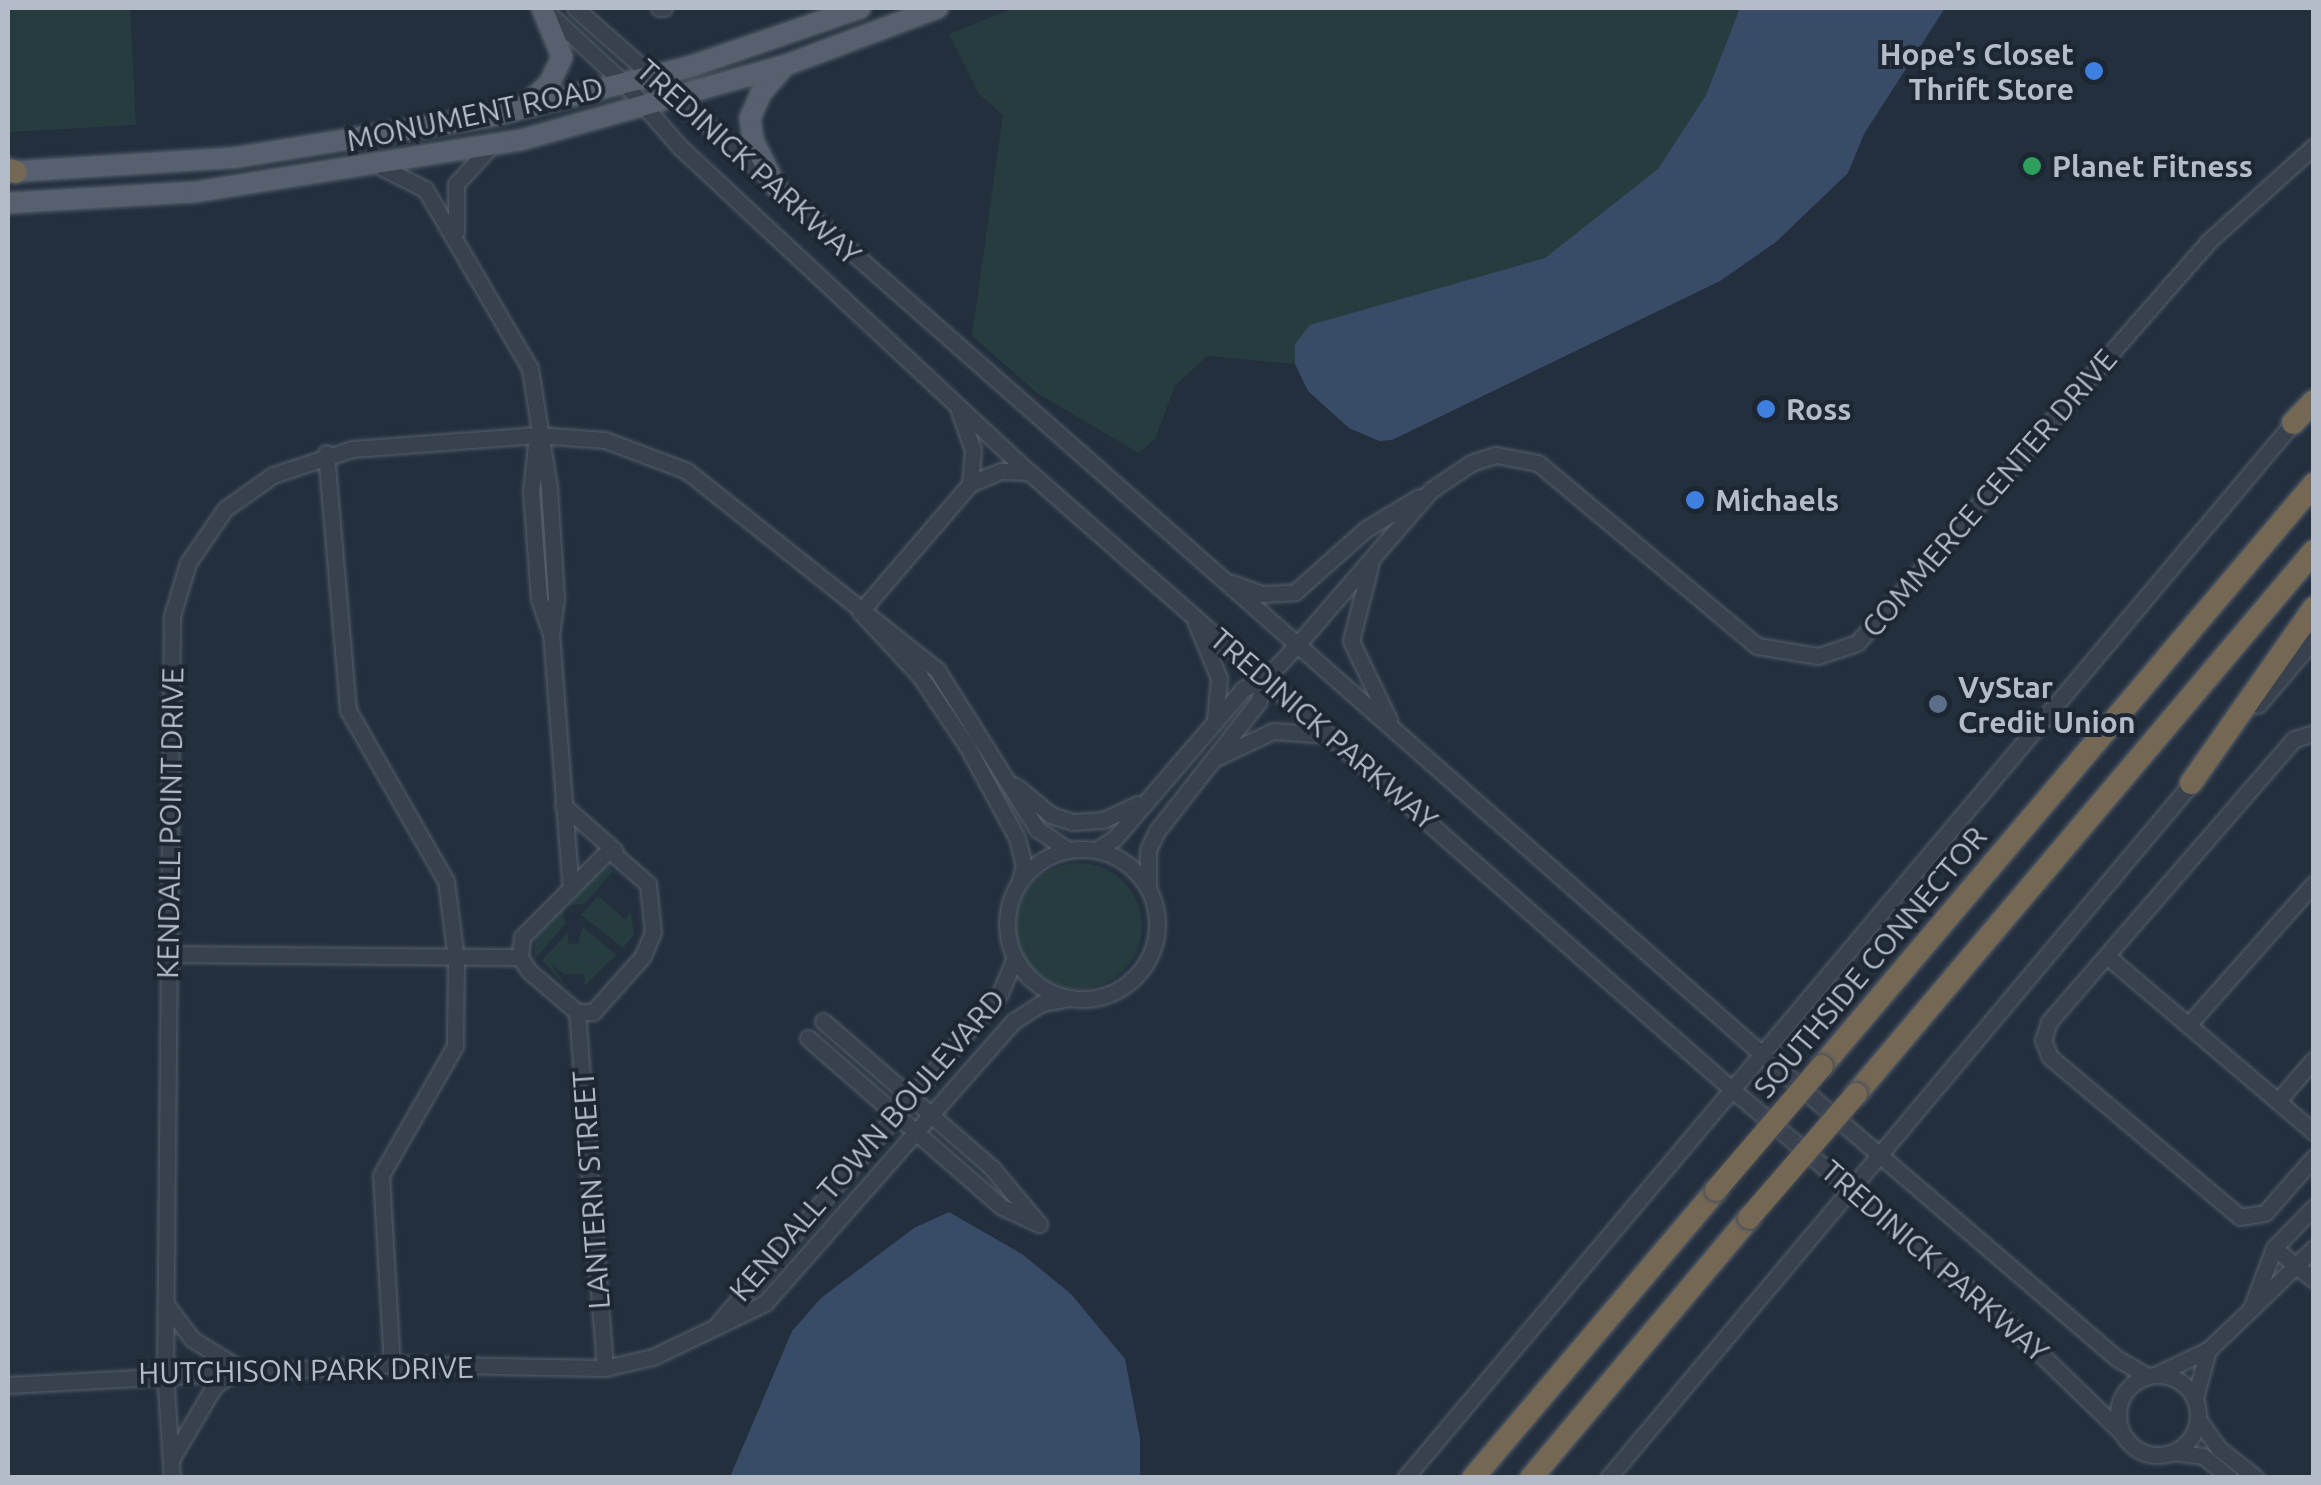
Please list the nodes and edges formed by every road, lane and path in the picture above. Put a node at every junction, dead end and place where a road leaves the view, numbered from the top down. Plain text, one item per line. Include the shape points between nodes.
1 (542, 8) edge
2 (575, 8) edge
3 (860, 8) edge
4 (938, 8) edge
5 (786, 65) junction
6 (654, 77) junction
7 (625, 84) junction
8 (676, 99) junction
9 (646, 108) junction
10 (521, 109) junction
11 (491, 146) junction
12 (2314, 146) edge
13 (380, 167) junction
14 (10, 172) edge
15 (776, 188) junction
16 (8, 203) edge
17 (459, 246) junction
18 (2314, 394) edge
19 (2314, 402) edge
20 (957, 405) junction
21 (2293, 423) junction
22 (536, 435) junction
23 (326, 453) junction
24 (1029, 472) junction
25 (970, 484) junction
26 (2314, 484) edge
27 (1431, 490) junction
28 (2314, 551) edge
29 (1373, 557) junction
30 (1223, 580) junction
31 (2314, 608) edge
32 (860, 612) junction
33 (1192, 614) junction
34 (2314, 639) edge
35 (1297, 645) junction
36 (1266, 678) junction
37 (1216, 719) junction
38 (1394, 730) junction
39 (2314, 733) edge
40 (1332, 736) junction
41 (1210, 762) junction
42 (1007, 778) junction
43 (2191, 784) junction
44 (1148, 796) junction
45 (564, 805) junction
46 (1068, 850) junction
47 (1096, 850) junction
48 (615, 851) junction
49 (1020, 881) junction
50 (570, 882) junction
51 (2314, 883) edge
52 (1149, 890) junction
53 (169, 954) junction
54 (2107, 956) junction
55 (520, 957) junction
56 (1015, 958) junction
57 (456, 960) junction
58 (1071, 998) junction
59 (577, 1012) junction
60 (823, 1021) dead end
61 (2188, 1026) junction
62 (808, 1038) dead end
63 (1764, 1056) junction
64 (2314, 1060) edge
65 (1734, 1092) junction
66 (909, 1096) junction
67 (2278, 1101) junction
68 (929, 1112) junction
69 (895, 1113) junction
70 (914, 1130) junction
71 (2314, 1132) edge
72 (1879, 1154) junction
73 (2314, 1156) edge
74 (1851, 1187) junction
75 (2313, 1208) edge
76 (2274, 1248) junction
77 (2314, 1248) edge
78 (2307, 1273) edge
79 (166, 1304) junction
80 (2251, 1309) junction
81 (712, 1330) junction
82 (2208, 1350) junction
83 (392, 1364) junction
84 (605, 1368) junction
85 (240, 1369) junction
86 (165, 1372) junction
87 (2150, 1376) junction
88 (8, 1385) edge
89 (2195, 1398) junction
90 (2198, 1419) junction
91 (2122, 1433) junction
92 (2174, 1452) junction
93 (171, 1470) edge
94 (1405, 1478) edge
95 (1472, 1478) edge
96 (1531, 1478) edge
97 (1608, 1478) edge
98 (2230, 1478) edge
99 (2256, 1478) edge

1 - 7 street, TREDINICK PARKWAY
1 - 10 main road via 562,56 549,84
2 - 6 street, TREDINICK PARKWAY
3 - 6 main road, MONUMENT ROAD
4 - 5 main road, MONUMENT ROAD
5 - 8 main road, MONUMENT ROAD
5 - 15 main road via 760,92 750,118
6 - 7 main road, MONUMENT ROAD
6 - 8 street, TREDINICK PARKWAY
7 - 9 street, TREDINICK PARKWAY
7 - 10 main road, MONUMENT ROAD
8 - 9 main road, MONUMENT ROAD
8 - 15 street, TREDINICK PARKWAY
9 - 11 main road, MONUMENT ROAD
9 - 20 street, TREDINICK PARKWAY
10 - 14 main road, MONUMENT ROAD via 233,158
11 - 13 main road, MONUMENT ROAD
11 - 17 street via 456,184
12 - 27 street, COMMERCE CENTER DRIVE via 2209,241 1871,631 1839,650 1801,656 1757,646 1522,457 1471,463
13 - 16 main road, MONUMENT ROAD via 196,192
13 - 17 street via 407,174 424,189
15 - 30 street, TREDINICK PARKWAY
17 - 22 street via 530,369
18 - 21 street
19 - 21 highway
20 - 24 street, TREDINICK PARKWAY
20 - 25 street via 973,450
21 - 63 street
22 - 23 street, KENDALL POINT DRIVE
22 - 32 street via 605,440 688,471
22 - 45 street via 532,509 539,599 551,633
23 - 53 street, KENDALL POINT DRIVE via 272,475 224,509 188,563 172,616
23 - 57 street via 348,710 446,881
24 - 25 street via 1001,471
24 - 33 street, TREDINICK PARKWAY
25 - 32 street
26 - 95 highway, SOUTHSIDE CONNECTOR, bridge
27 - 29 street, COMMERCE CENTER DRIVE
27 - 30 street via 1366,529 1295,592 1262,594
28 - 96 highway, bridge
29 - 35 street, COMMERCE CENTER DRIVE
29 - 38 street via 1350,642
30 - 35 street, TREDINICK PARKWAY
31 - 43 highway
32 - 42 street via 886,624 937,670
32 - 49 street via 920,676 967,746 1017,838 1024,866
33 - 36 street, TREDINICK PARKWAY
33 - 37 street via 1218,678
34 - 43 street
35 - 36 street, COMMERCE CENTER DRIVE
35 - 38 street, TREDINICK PARKWAY
36 - 37 street, COMMERCE CENTER DRIVE via 1242,689
36 - 40 street, TREDINICK PARKWAY
36 - 41 street, COMMERCE CENTER DRIVE via 1258,702
37 - 44 street, COMMERCE CENTER DRIVE
38 - 63 street, TREDINICK PARKWAY
39 - 54 street via 2294,738
40 - 41 street via 1274,731
40 - 65 street, TREDINICK PARKWAY
41 - 52 street, COMMERCE CENTER DRIVE via 1157,831 1146,867
42 - 44 street via 1050,815 1073,822 1121,814
42 - 46 street via 1037,829
43 - 72 street
44 - 47 street, COMMERCE CENTER DRIVE via 1115,838
45 - 48 street
45 - 50 street
46 - 47 street
46 - 49 street via 1033,866
47 - 52 street via 1127,864
48 - 50 street via 600,852
48 - 59 street via 648,884 653,932 643,956 593,1012
49 - 56 street via 1007,919
50 - 55 street via 522,937
51 - 61 street
52 - 58 street via 1157,930 1143,968 1112,994
53 - 57 street
53 - 79 street, KENDALL POINT DRIVE
54 - 61 street
54 - 73 street via 2050,1022 2044,1040 2050,1057 2240,1217 2265,1213
55 - 57 street
55 - 59 street
56 - 58 street via 1038,985
56 - 66 street, KENDALL TOWN BOULEVARD via 1000,993
57 - 83 street via 455,1046 382,1176
58 - 68 street, KENDALL TOWN BOULEVARD via 1027,1010
59 - 84 street, LANTERN STREET
60 - 66 street
61 - 67 street
62 - 69 street
63 - 65 street
63 - 72 street, TREDINICK PARKWAY
64 - 67 street
65 - 74 street, TREDINICK PARKWAY
65 - 94 street
66 - 68 street
66 - 69 street, KENDALL TOWN BOULEVARD
67 - 71 street
68 - 70 street, KENDALL TOWN BOULEVARD
68 - 70 street via 992,1168 1039,1224 1002,1207
69 - 70 street
69 - 81 street, KENDALL TOWN BOULEVARD
70 - 81 street, KENDALL TOWN BOULEVARD via 764,1302
72 - 74 street
72 - 87 street, TREDINICK PARKWAY via 2118,1359
74 - 91 street, TREDINICK PARKWAY via 2088,1394
74 - 97 street
75 - 76 street
76 - 78 street
76 - 80 street
77 - 78 street
78 - 80 street
79 - 85 street via 192,1338
79 - 86 street, KENDALL POINT DRIVE
80 - 82 street
81 - 84 street, KENDALL TOWN BOULEVARD via 653,1357
82 - 87 street
82 - 89 street
83 - 84 street, HUTCHISON PARK DRIVE
83 - 85 street, HUTCHISON PARK DRIVE
85 - 86 street, HUTCHISON PARK DRIVE
85 - 93 street via 215,1385 186,1424
86 - 88 street, HUTCHISON PARK DRIVE
86 - 93 street, KENDALL POINT DRIVE
87 - 89 street via 2174,1377
87 - 91 street via 2121,1399
89 - 90 street
90 - 92 street via 2190,1439
90 - 99 street via 2218,1448
91 - 92 street via 2142,1452
92 - 98 street via 2203,1456

